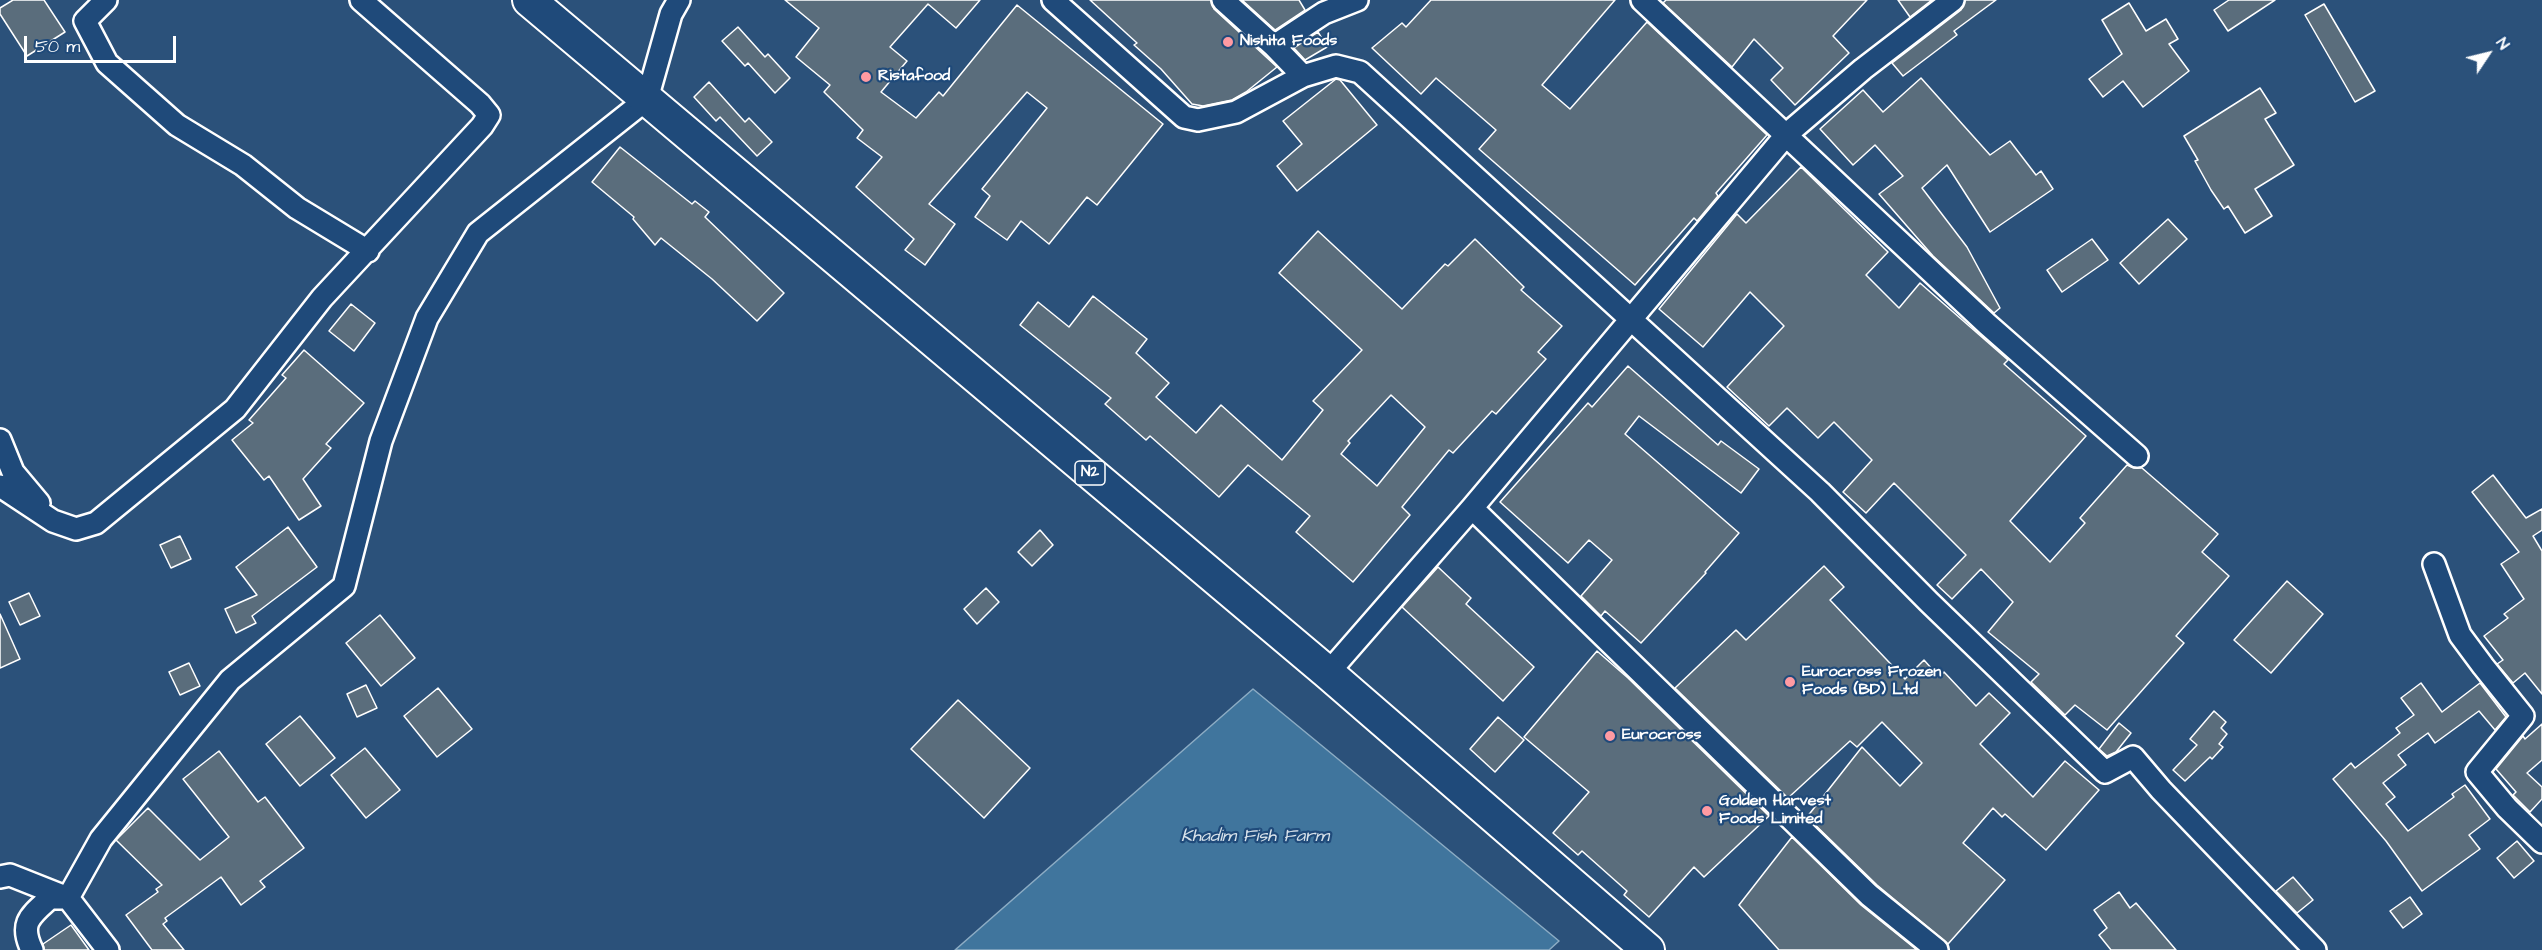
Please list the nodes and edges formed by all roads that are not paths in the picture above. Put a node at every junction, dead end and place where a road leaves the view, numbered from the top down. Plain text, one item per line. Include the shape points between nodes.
1 (106, 0) edge
2 (361, 0) edge
3 (529, 0) edge
4 (679, 0) edge
5 (1053, 0) edge
6 (1223, 0) edge
7 (1357, 0) edge
8 (1642, 0) edge
9 (1953, 0) edge
10 (1274, 46) junction
11 (1303, 76) junction
12 (646, 99) junction
13 (1787, 134) junction
14 (368, 251) junction
15 (1631, 319) junction
16 (0, 440) edge
17 (2137, 456) dead end
18 (0, 486) edge
19 (1472, 508) junction
20 (53, 521) junction
21 (2434, 564) dead end
22 (1328, 673) junction
23 (2542, 842) edge
24 (0, 877) edge
25 (68, 898) junction
26 (32, 950) edge
27 (108, 950) edge
28 (1648, 950) edge
29 (1937, 950) edge
30 (2314, 950) edge

1 - 14 street via 85,21 107,63 177,125 243,165 297,208
2 - 14 street via 489,115
3 - 12 highway, N2
4 - 12 street via 671,14
5 - 11 street via 1184,117 1198,120 1236,112
6 - 10 street
7 - 10 street via 1324,13
8 - 13 street
9 - 13 street
10 - 11 street
11 - 15 street via 1336,66 1360,72
12 - 22 highway, N2
12 - 25 street via 478,233 427,318 381,441 344,586 230,680 102,839
13 - 15 street
13 - 17 street via 1987,324
14 - 20 street via 322,298 235,409 96,523 76,529
15 - 19 street
15 - 30 street via 1820,492 2105,772 2133,757
16 - 20 street via 14,472
18 - 20 street
19 - 22 street
19 - 29 street via 1869,896
21 - 23 street via 2460,635 2523,716 2477,772
22 - 28 highway, N2
24 - 25 street via 10,875
25 - 26 street via 50,898 29,916 26,936
25 - 27 street

